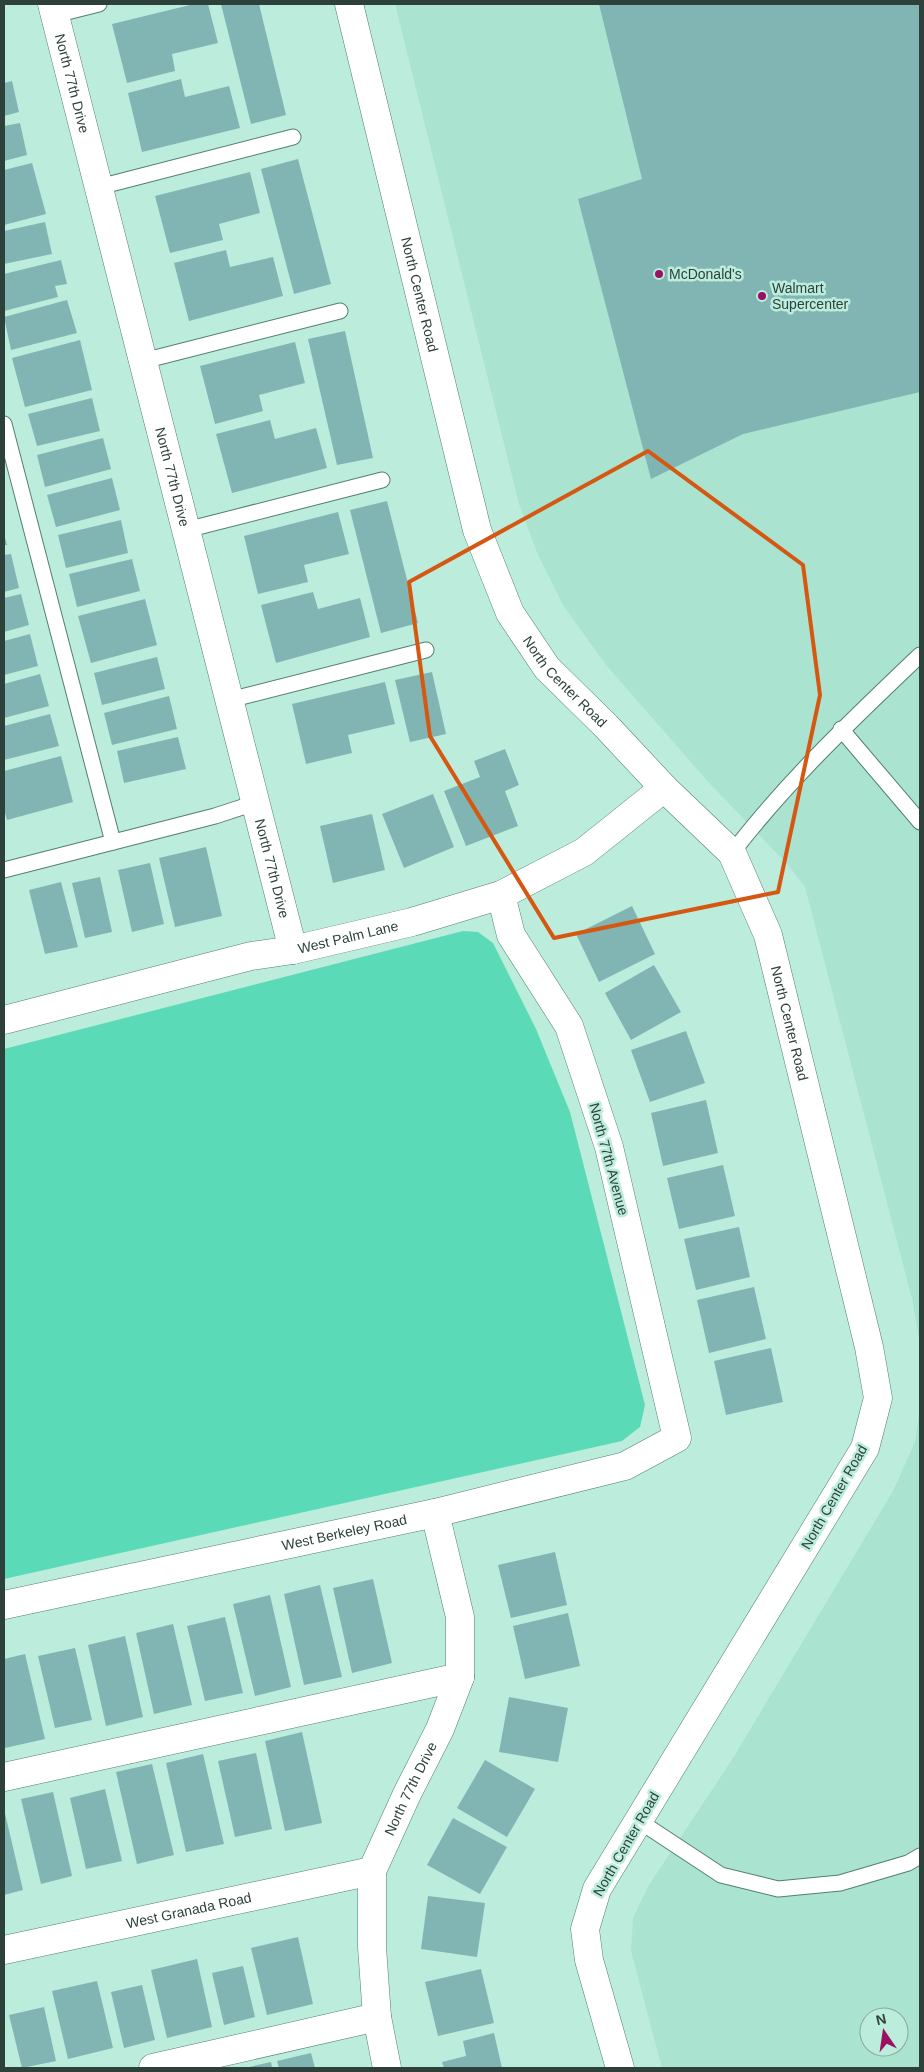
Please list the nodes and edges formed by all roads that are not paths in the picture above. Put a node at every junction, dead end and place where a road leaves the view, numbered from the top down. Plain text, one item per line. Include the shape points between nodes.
1 (99, 4) edge
2 (349, 4) edge
3 (54, 9) edge
4 (293, 137) dead end
5 (99, 187) junction
6 (340, 311) dead end
7 (142, 361) junction
8 (4, 424) edge
9 (382, 480) dead end
10 (186, 530) junction
11 (426, 650) dead end
12 (920, 655) edge
13 (229, 700) junction
14 (841, 730) junction
15 (664, 788) junction
16 (255, 803) junction
17 (920, 822) edge
18 (113, 842) junction
19 (732, 853) junction
20 (4, 870) edge
21 (501, 895) junction
22 (293, 950) junction
23 (4, 1020) edge
24 (677, 1438) joint
25 (435, 1513) junction
26 (4, 1605) edge
27 (460, 1677) junction
28 (4, 1777) edge
29 (638, 1821) junction
30 (920, 1856) edge
31 (372, 1871) junction
32 (4, 1950) edge
33 (377, 2016) junction
34 (153, 2068) edge
35 (387, 2068) edge
36 (620, 2068) edge

1 - 3 lane
2 - 15 street, North Center Road via 478,530 510,613 547,668
3 - 5 street, North 77th Drive
4 - 5 lane
5 - 7 street, North 77th Drive
6 - 7 lane
7 - 10 street, North 77th Drive
8 - 18 lane
9 - 10 lane
10 - 13 street, North 77th Drive
11 - 13 lane
12 - 14 lane
13 - 16 street, North 77th Drive
14 - 17 lane
14 - 19 lane via 758,819
15 - 19 street, North Center Road
15 - 21 street, West Palm Lane via 584,852
16 - 18 lane
16 - 22 street, North 77th Drive
18 - 20 lane
19 - 29 street, North Center Road via 768,935 869,1347 878,1398 865,1448
21 - 22 street, West Palm Lane via 412,922
21 - 24 street, North 77th Avenue via 511,935 569,1026 609,1147
22 - 23 street, West Palm Lane via 251,956
24 - 25 street, West Berkeley Road via 625,1466
25 - 26 street, West Berkeley Road
25 - 27 street, North 77th Drive via 460,1617
27 - 28 street
27 - 31 street, North 77th Drive via 440,1729
29 - 30 lane via 720,1875 778,1889 840,1883 908,1863
29 - 36 street, North Center Road via 597,1889 585,1929 589,1960
31 - 32 street, West Granada Road
31 - 33 street, North 77th Drive via 372,1946
33 - 34 street
33 - 35 street, North 77th Drive

